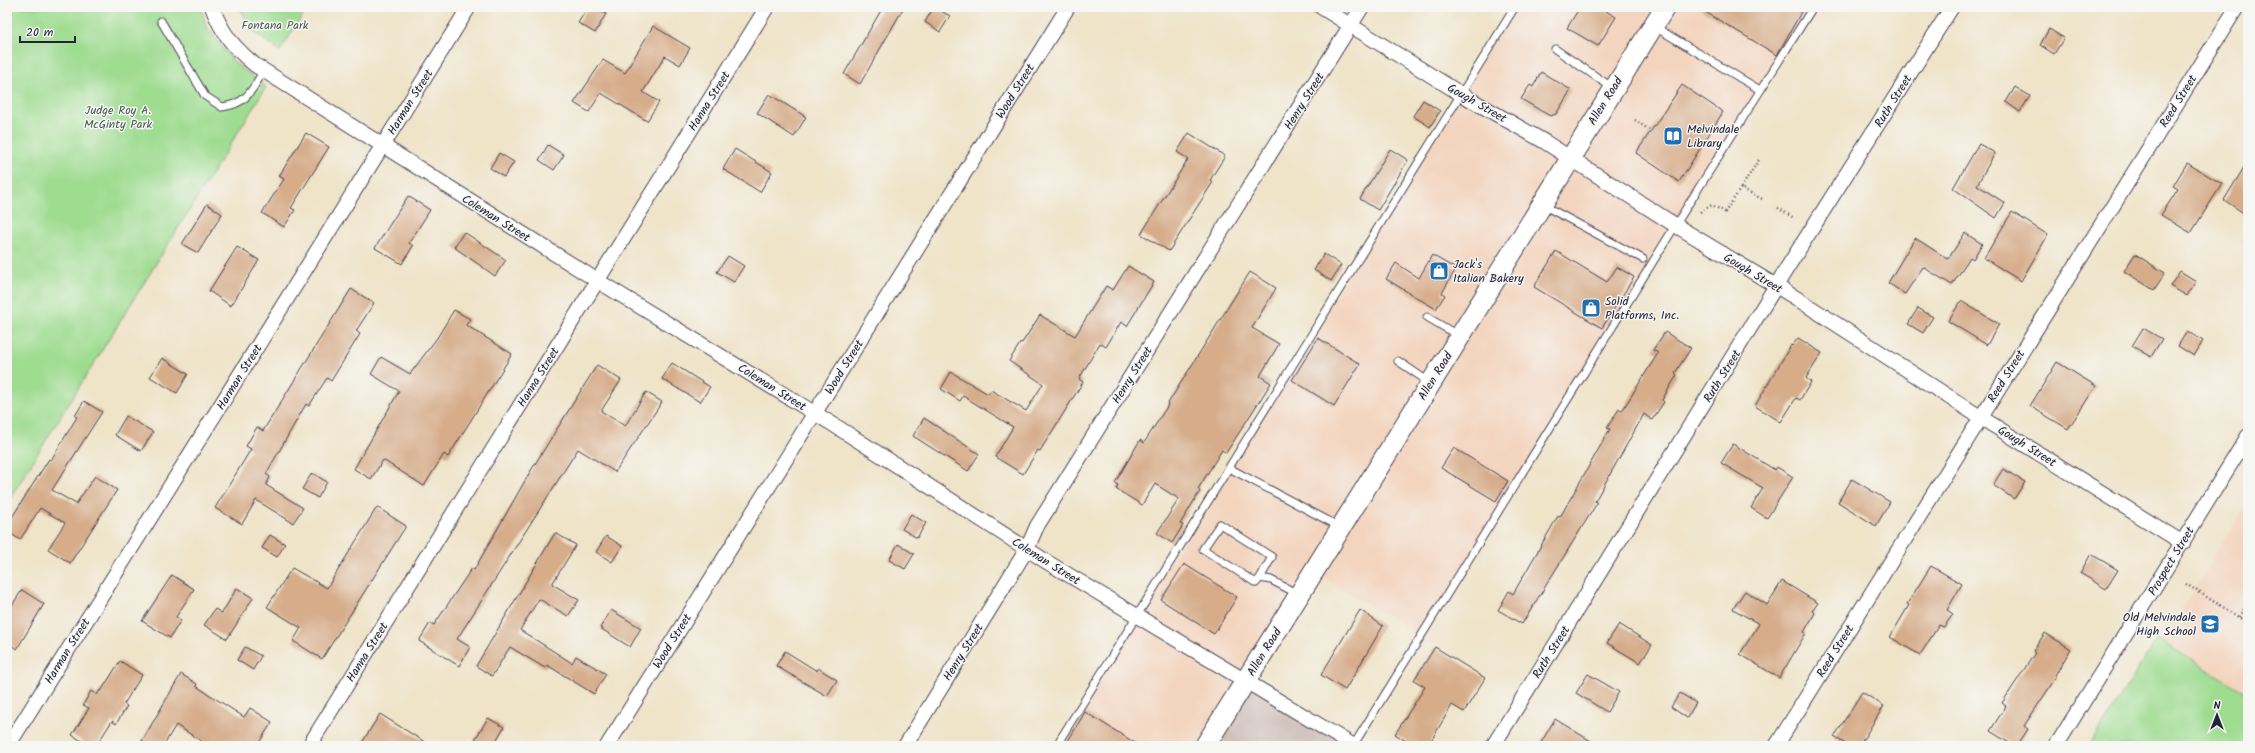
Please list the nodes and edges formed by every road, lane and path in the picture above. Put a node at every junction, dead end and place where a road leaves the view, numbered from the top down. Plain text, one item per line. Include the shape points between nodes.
1 (212, 7) edge
2 (469, 7) edge
3 (767, 7) edge
4 (1068, 7) edge
5 (1321, 7) edge
6 (1362, 7) edge
7 (1515, 7) edge
8 (1813, 7) edge
9 (1952, 7) edge
10 (2237, 7) edge
11 (1659, 14) edge
12 (161, 21) dead end
13 (1351, 26) junction
14 (1555, 49) dead end
15 (264, 70) junction
16 (1613, 88) junction
17 (1760, 90) junction
18 (1461, 94) junction
19 (1635, 120) dead end
20 (1651, 131) dead end
21 (382, 146) junction
22 (1570, 158) junction
23 (1760, 158) dead end
24 (1741, 188) junction
25 (1764, 200) dead end
26 (1541, 204) junction
27 (1778, 208) dead end
28 (1699, 212) dead end
29 (1794, 218) dead end
30 (1675, 225) junction
31 (1643, 260) dead end
32 (598, 281) junction
33 (1776, 287) junction
34 (1427, 317) dead end
35 (1460, 336) junction
36 (1398, 361) dead end
37 (1430, 383) junction
38 (814, 413) junction
39 (1980, 417) junction
40 (2248, 436) edge
41 (1229, 468) junction
42 (1341, 528) junction
43 (2183, 543) junction
44 (1027, 549) junction
45 (1260, 578) junction
46 (2186, 584) dead end
47 (1299, 595) junction
48 (2248, 604) edge
49 (1137, 616) junction
50 (2239, 617) junction
51 (2248, 623) edge
52 (1245, 682) junction
53 (8, 746) edge
54 (309, 746) edge
55 (607, 746) edge
56 (905, 746) edge
57 (1056, 746) edge
58 (1205, 746) edge
59 (1354, 746) edge
60 (1493, 746) edge
61 (1776, 746) edge
62 (2056, 746) edge

1 - 15 street, Coleman Street via 220,27 235,48
2 - 21 street, Harman Street
3 - 32 street, Hanna Street
4 - 38 street, Wood Street
5 - 13 street, Gough Street
6 - 13 street, Henry Street
7 - 18 lane
8 - 17 lane
9 - 33 street, Ruth Street
10 - 39 street, Reed Street
11 - 16 main road, Allen Road
11 - 17 lane
12 - 15 lane via 205,96 222,107 236,105 247,97
13 - 18 street, Gough Street
13 - 44 street, Henry Street via 1038,526
14 - 16 lane
15 - 21 street, Coleman Street
16 - 22 main road, Allen Road
17 - 30 lane
18 - 22 street, Gough Street
18 - 41 lane
19 - 20 path
21 - 32 street, Coleman Street
21 - 53 street, Harman Street
22 - 26 main road, Allen Road
22 - 30 street, Gough Street
23 - 24 path
24 - 25 path
24 - 28 path via 1725,212 1712,205
26 - 31 lane
26 - 35 main road, Allen Road
27 - 29 path
30 - 33 street, Gough Street
30 - 59 lane
32 - 38 street, Coleman Street
32 - 54 street, Hanna Street
33 - 39 street, Gough Street
33 - 60 street, Ruth Street
34 - 35 lane
35 - 37 main road, Allen Road
36 - 37 lane
37 - 42 main road, Allen Road
38 - 44 street, Coleman Street
38 - 55 street, Wood Street
39 - 43 street, Gough Street
39 - 61 street, Reed Street
40 - 43 street, Prospect Street
41 - 42 lane
41 - 49 lane
42 - 47 main road, Allen Road
43 - 62 street, Prospect Street
44 - 49 street, Coleman Street
44 - 56 street, Henry Street
45 - 45 lane via 1256,584 1203,549 1220,524 1272,557
45 - 47 lane via 1272,580
46 - 50 path
47 - 52 main road, Allen Road
48 - 50 path
49 - 52 street, Coleman Street
49 - 57 lane
50 - 51 path
52 - 58 main road, Allen Road
52 - 59 street, Coleman Street via 1275,697

